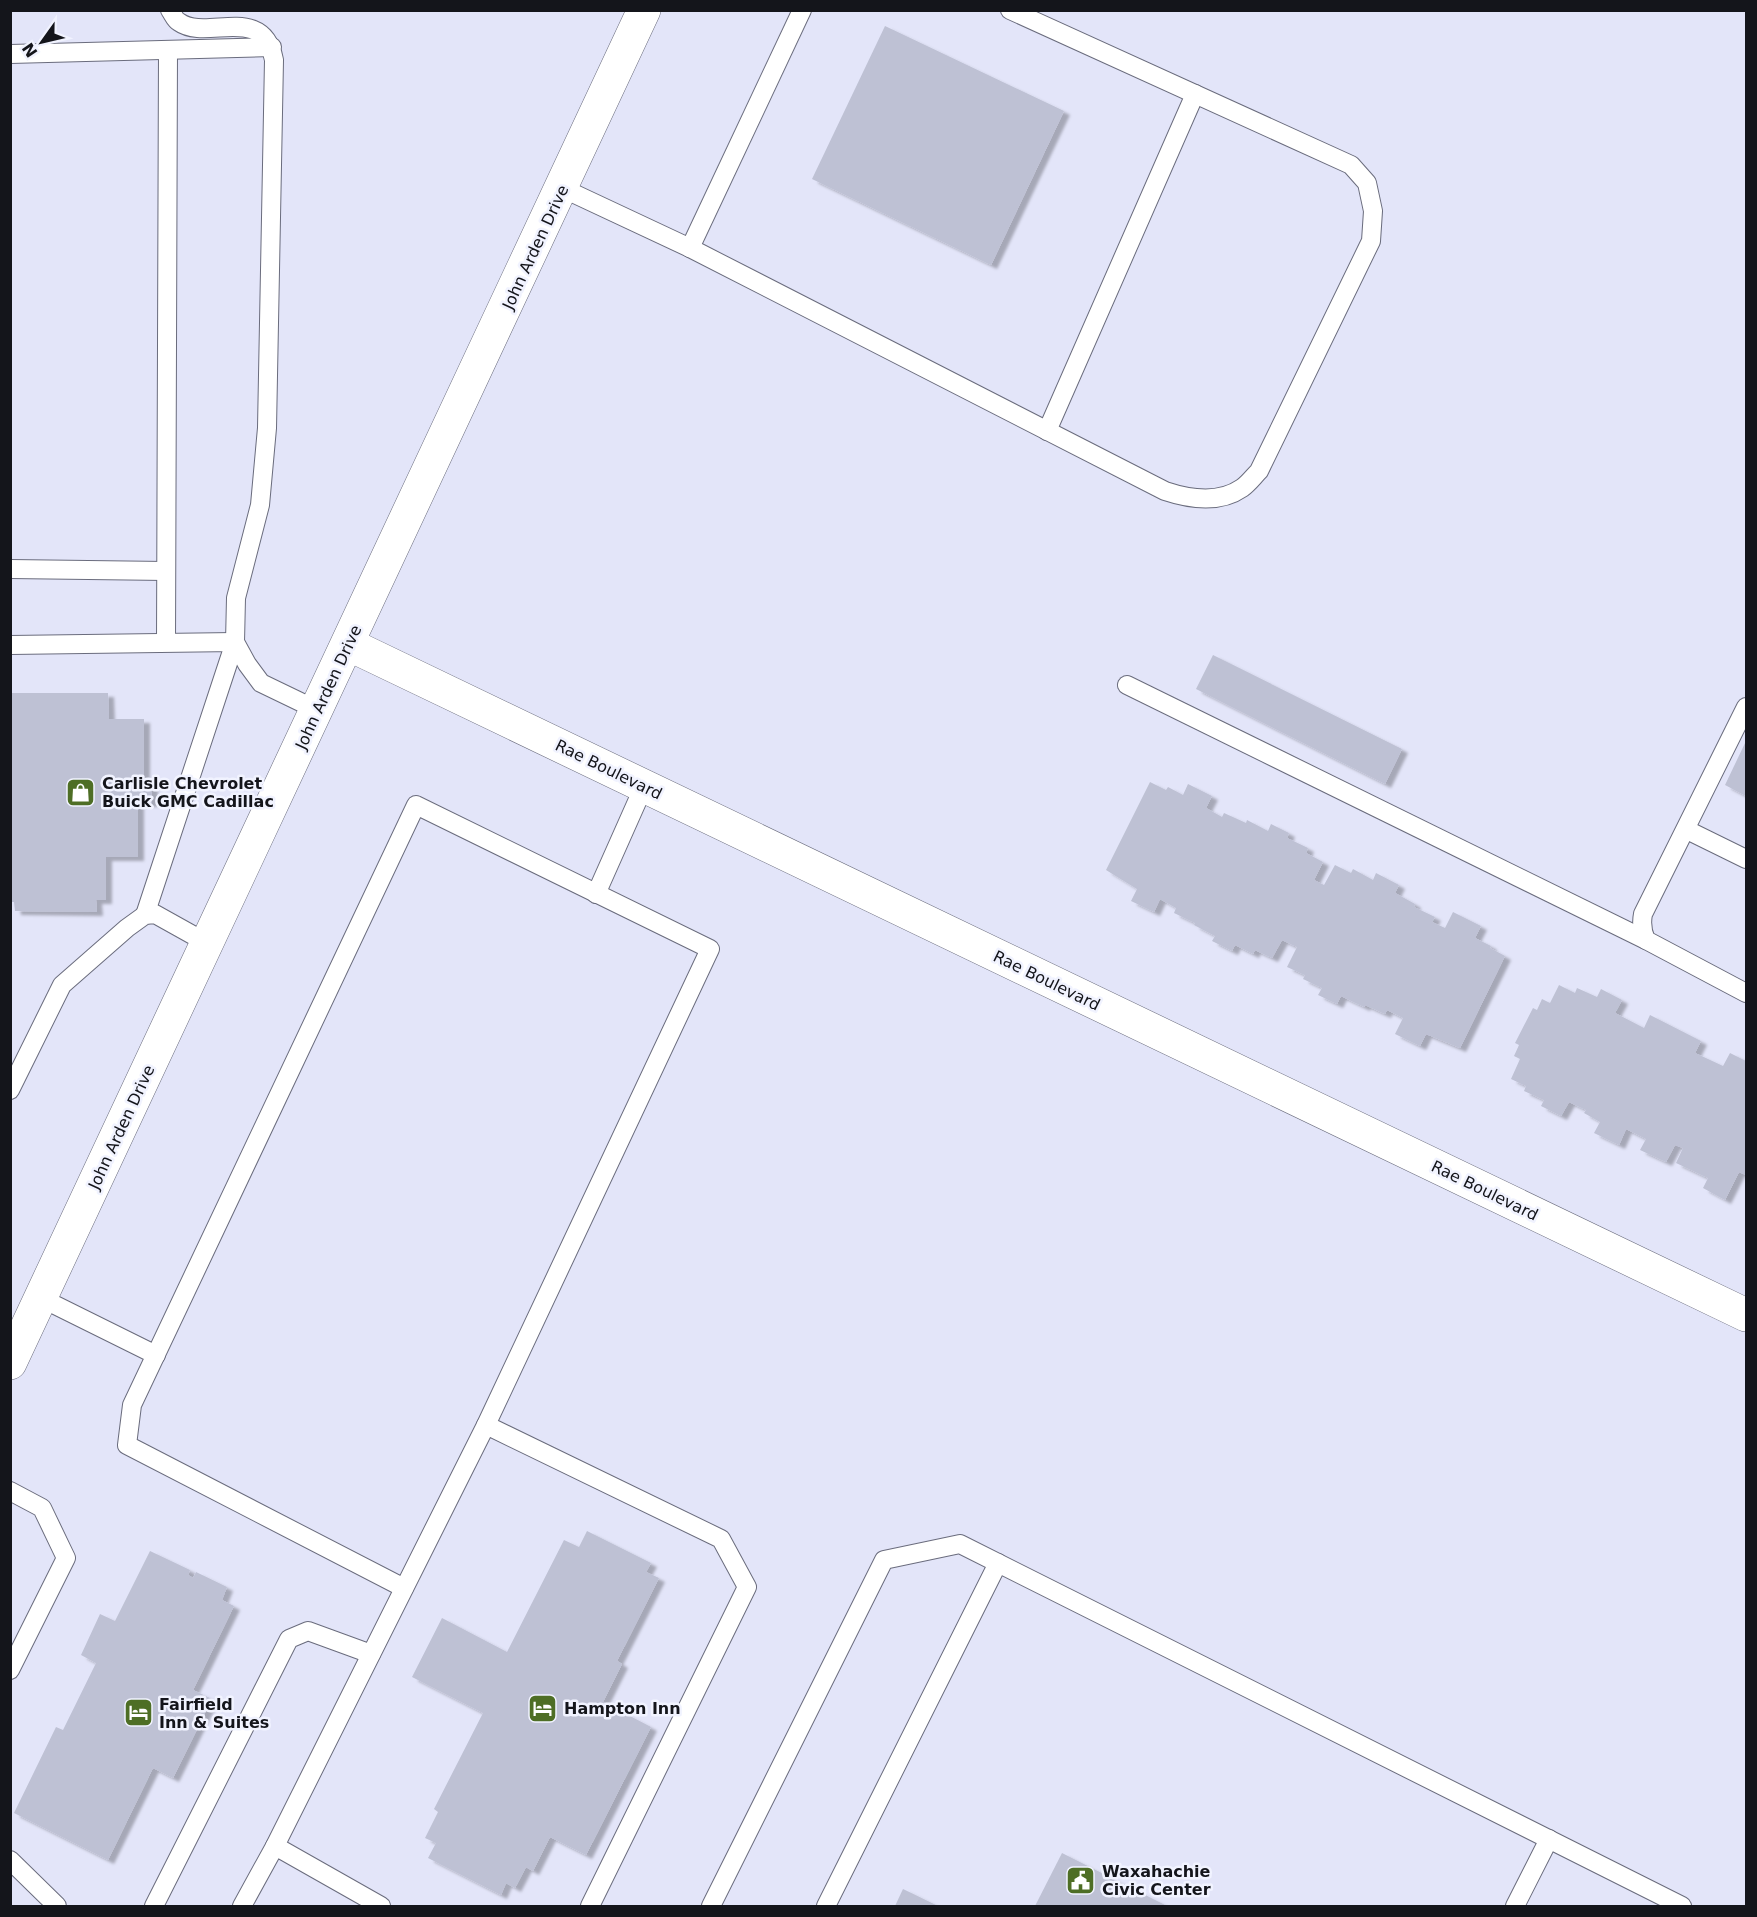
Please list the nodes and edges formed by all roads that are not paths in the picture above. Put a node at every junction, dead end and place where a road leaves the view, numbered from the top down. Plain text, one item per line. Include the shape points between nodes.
1 (170, 10) edge
2 (644, 10) edge
3 (802, 10) edge
4 (1010, 10) edge
5 (272, 47) junction
6 (168, 50) junction
7 (10, 54) edge
8 (1195, 94) junction
9 (562, 188) junction
10 (690, 248) junction
11 (1047, 431) junction
12 (10, 569) edge
13 (166, 571) junction
14 (166, 642) junction
15 (235, 642) junction
16 (348, 644) junction
17 (10, 645) edge
18 (1127, 685) dead end
19 (1746, 707) edge
20 (317, 710) junction
21 (644, 786) junction
22 (1687, 830) junction
23 (1746, 859) edge
24 (596, 894) junction
25 (145, 915) junction
26 (1646, 940) junction
27 (207, 943) junction
28 (1746, 993) edge
29 (10, 1090) edge
30 (41, 1298) junction
31 (1746, 1315) edge
32 (156, 1355) junction
33 (10, 1363) edge
34 (486, 1425) junction
35 (10, 1491) edge
36 (998, 1563) junction
37 (404, 1588) junction
38 (371, 1654) junction
39 (10, 1671) edge
40 (1548, 1839) junction
41 (275, 1845) junction
42 (10, 1860) edge
43 (1670, 1904) edge
44 (57, 1906) edge
45 (154, 1906) edge
46 (242, 1906) edge
47 (381, 1906) edge
48 (590, 1906) edge
49 (711, 1906) edge
50 (826, 1906) edge
51 (1515, 1906) edge

1 - 5 lane via 178,22 192,27 238,26 261,33
2 - 9 street, John Arden Drive
3 - 10 lane
4 - 8 lane
5 - 6 lane
5 - 15 lane via 267,428 260,505 236,598
6 - 7 lane
6 - 13 lane
8 - 11 lane
8 - 11 lane via 1351,165 1366,183 1373,211 1371,241 1259,471 1242,488 1219,498 1189,498 1165,491
9 - 10 lane
9 - 16 street, John Arden Drive
10 - 11 lane
12 - 13 lane
13 - 14 lane
14 - 15 lane
14 - 17 lane
15 - 20 lane via 261,683
15 - 25 lane
16 - 20 street, John Arden Drive
16 - 21 street, Rae Boulevard
18 - 26 lane
19 - 22 lane
20 - 27 street, John Arden Drive
21 - 24 lane
21 - 31 street, Rae Boulevard
22 - 23 lane
22 - 26 lane via 1643,914 1642,932
24 - 32 lane via 416,805
24 - 34 lane via 710,949
25 - 27 lane via 164,918
25 - 29 lane via 63,985
26 - 28 lane
27 - 30 street, John Arden Drive
30 - 32 lane
30 - 33 street, John Arden Drive
32 - 37 lane via 132,1405 127,1445
34 - 37 lane
34 - 48 lane via 721,1539 747,1587
35 - 39 lane via 42,1508 66,1558
36 - 40 lane
36 - 49 lane via 960,1544 884,1560
36 - 50 lane
37 - 38 lane
38 - 41 lane
38 - 45 lane via 309,1631 289,1640
40 - 43 lane
40 - 51 lane
41 - 46 lane
41 - 47 lane
42 - 44 lane

